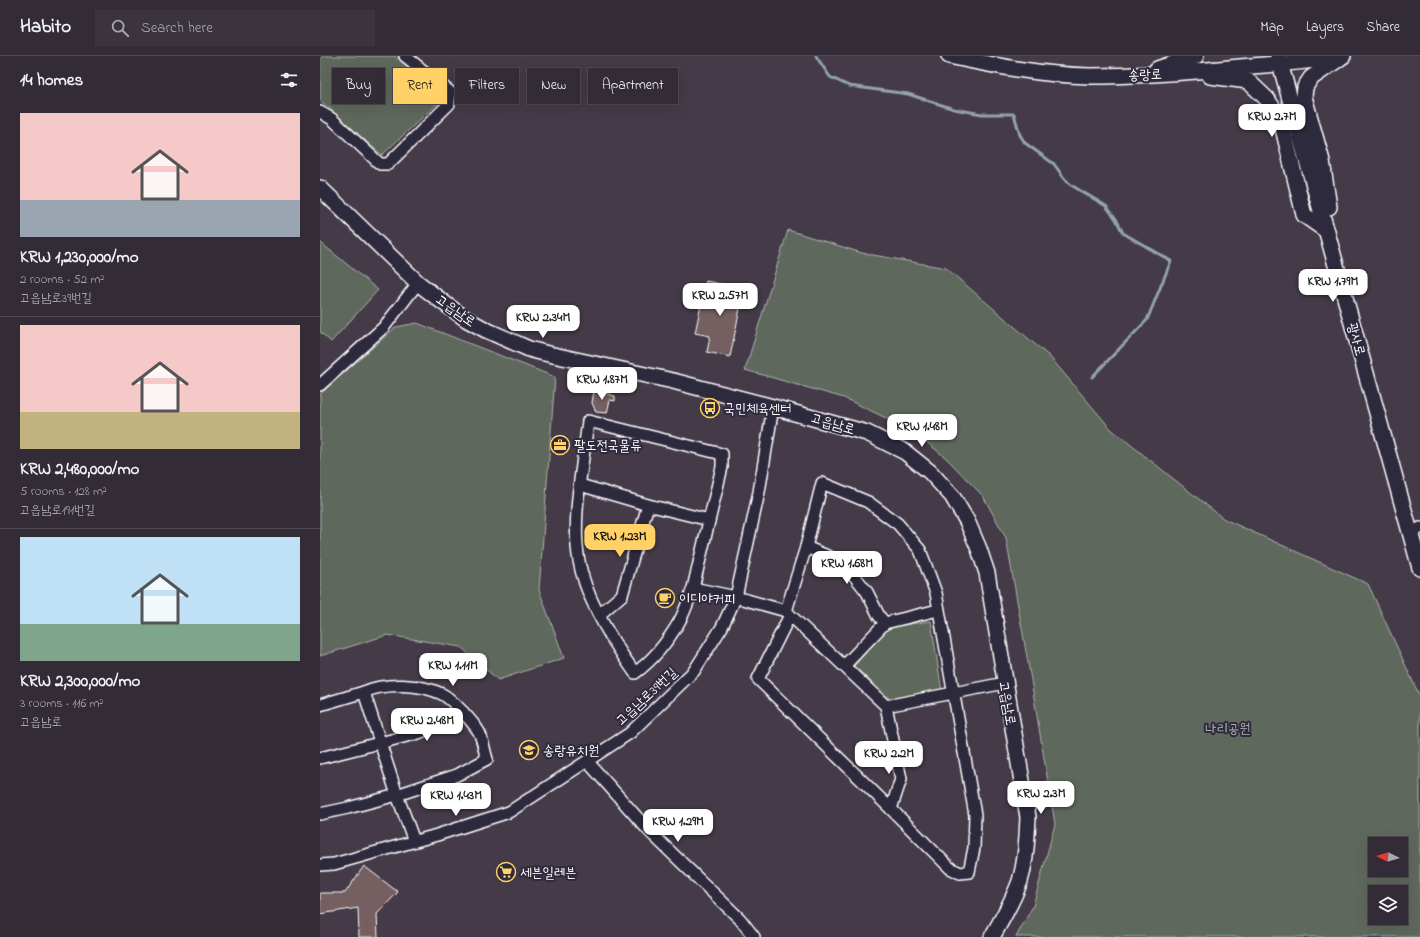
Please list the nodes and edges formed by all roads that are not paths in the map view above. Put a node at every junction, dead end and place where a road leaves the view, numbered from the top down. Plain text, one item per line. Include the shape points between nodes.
1 (406, 56) edge
2 (949, 56) edge
3 (1196, 56) edge
4 (1342, 56) edge
5 (1279, 60) edge
6 (1179, 73) junction
7 (1139, 75) junction
8 (320, 112) edge
9 (320, 188) edge
10 (1327, 231) junction
11 (418, 283) junction
12 (1342, 285) junction
13 (320, 386) edge
14 (774, 407) junction
15 (580, 485) junction
16 (648, 504) junction
17 (709, 520) junction
18 (1415, 531) edge
19 (806, 547) junction
20 (1420, 568) edge
21 (693, 588) junction
22 (736, 597) junction
23 (938, 610) junction
24 (788, 613) junction
25 (599, 615) junction
26 (885, 623) junction
27 (844, 666) junction
28 (1005, 683) junction
29 (364, 692) junction
30 (954, 693) junction
31 (320, 705) edge
32 (886, 706) junction
33 (463, 712) junction
34 (380, 743) junction
35 (320, 758) edge
36 (587, 761) junction
37 (397, 795) junction
38 (891, 809) junction
39 (320, 814) edge
40 (414, 841) junction
41 (320, 866) edge
42 (754, 937) edge
43 (992, 937) edge

1 - 8 street via 450,92 449,104 388,164 380,164 332,119
2 - 7 street, 송랑로 via 994,66 1042,72 1089,76
3 - 7 street
4 - 5 street, 송랑로
4 - 12 street via 1311,78 1305,87 1304,97 1322,161
5 - 6 street, 송랑로
5 - 10 street, 광사로
6 - 7 street, 송랑로
6 - 10 street via 1248,81 1268,99 1281,120 1304,215
9 - 11 street, 고읍남로
10 - 12 street, 광사로
11 - 13 street via 384,327
11 - 14 street, 고읍남로 via 486,330 529,348
12 - 18 street, 광사로
14 - 22 street, 고읍남로39번길
14 - 28 street, 고읍남로 via 867,433 905,452 930,472 952,496 967,521 987,573
15 - 16 street
15 - 17 street, 고읍남로39번길 via 588,421 722,454 722,467
15 - 25 street, 고읍남로39번길 via 577,525 579,562
16 - 17 street
16 - 25 street via 622,595
17 - 21 street, 고읍남로39번길
18 - 20 street, 광사로
19 - 23 street via 822,483 868,502 898,524 920,550 936,593
19 - 24 street
19 - 26 street via 832,558 853,574
21 - 22 street
21 - 25 street, 고읍남로39번길 via 680,621 662,647 634,673
22 - 24 street
22 - 36 street, 고읍남로39번길 via 722,626 694,671 630,733
23 - 26 street
23 - 30 street
24 - 27 street
24 - 38 street via 758,679
26 - 27 street
27 - 32 street
28 - 30 street
28 - 43 street, 고읍남로 via 1026,801 1028,833 1020,881
29 - 31 street
29 - 33 street via 393,684 419,687 443,694
29 - 34 street
30 - 32 street
30 - 38 street via 975,815 974,848 969,872 960,873 950,868
32 - 38 street via 901,780
33 - 34 street via 419,733
33 - 37 street via 479,732 487,759 457,775
34 - 35 street
34 - 37 street
36 - 40 street, 고읍남로39번길 via 509,812
36 - 42 street via 650,832 740,919
37 - 39 street
37 - 40 street
40 - 41 street, 고읍남로39번길

